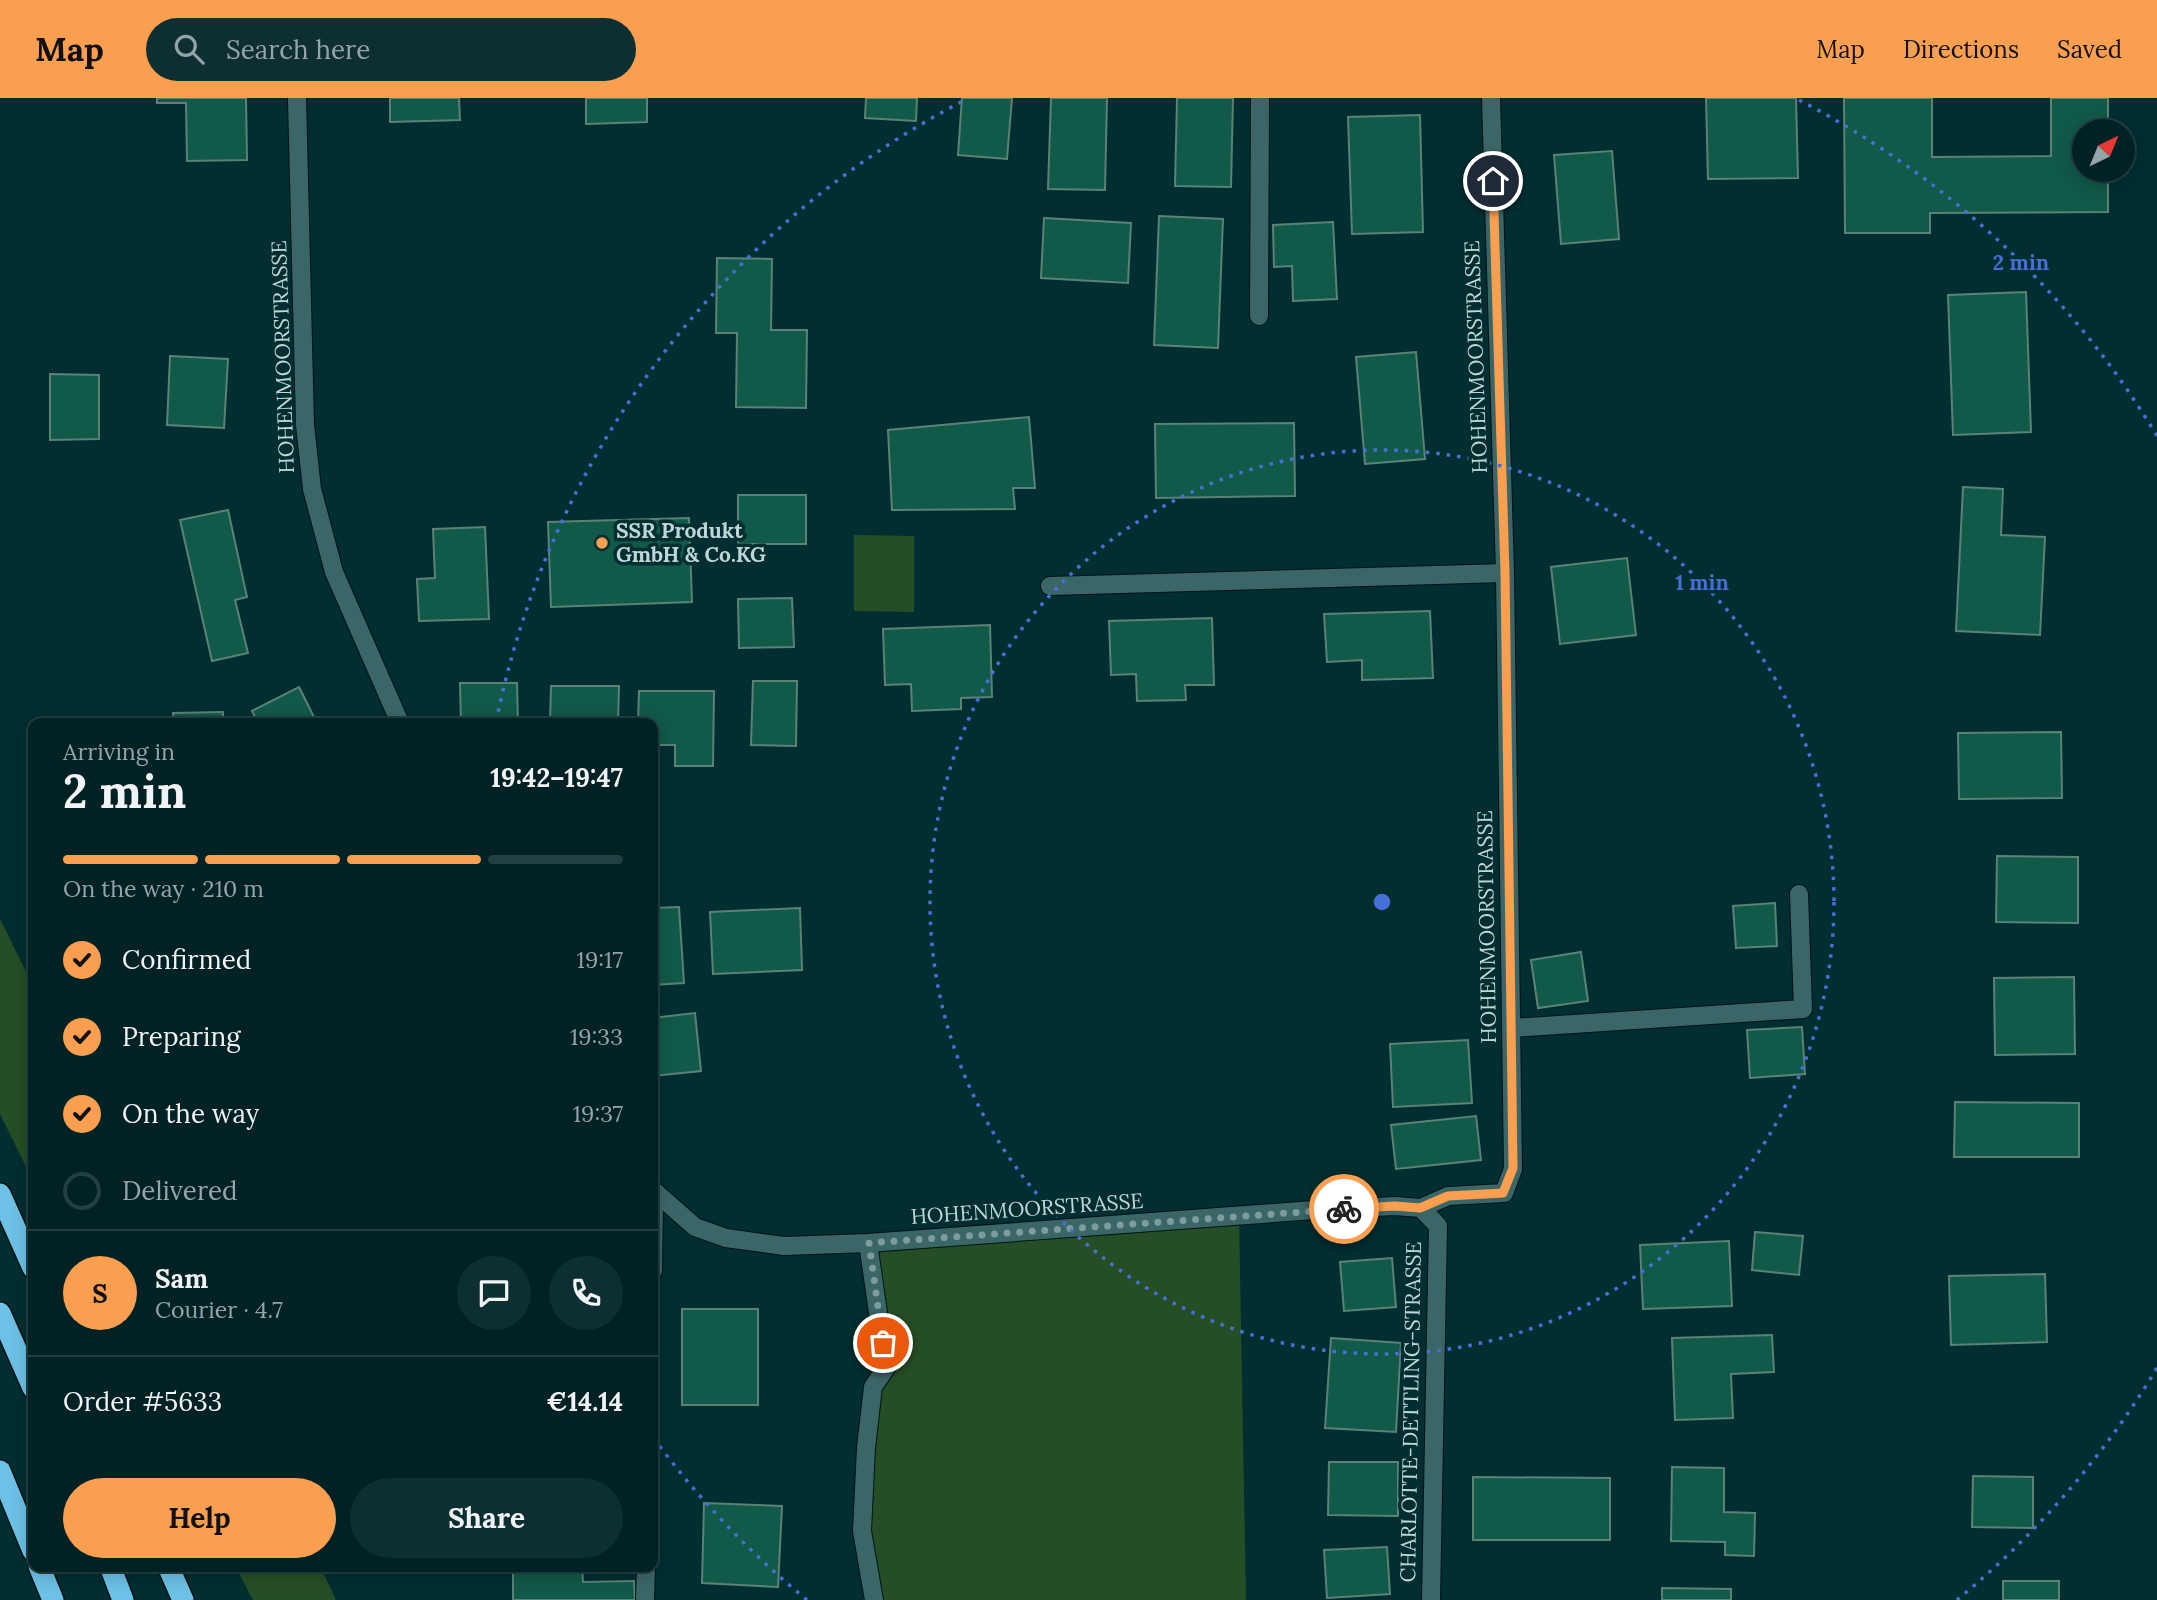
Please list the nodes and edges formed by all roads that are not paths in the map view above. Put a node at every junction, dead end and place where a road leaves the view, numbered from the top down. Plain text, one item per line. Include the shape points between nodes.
1 (297, 98) edge
2 (1259, 98) edge
3 (1491, 98) edge
4 (1259, 316) dead end
5 (1505, 573) junction
6 (1050, 586) dead end
7 (398, 718) edge
8 (1799, 894) dead end
9 (1512, 1028) junction
10 (0, 1194) edge
11 (658, 1195) edge
12 (1420, 1208) junction
13 (869, 1243) junction
14 (28, 1257) edge
15 (0, 1313) edge
16 (28, 1377) edge
17 (0, 1471) edge
18 (28, 1539) edge
19 (41, 1572) edge
20 (112, 1572) edge
21 (171, 1572) edge
22 (646, 1572) edge
23 (53, 1600) edge
24 (123, 1600) edge
25 (183, 1600) edge
26 (645, 1600) edge
27 (874, 1600) edge
28 (1431, 1600) edge

1 - 7 street, HOHENMOORSTRASSE via 305,425 312,489 334,572
2 - 4 street
3 - 5 street, HOHENMOORSTRASSE
5 - 6 street
5 - 9 street, HOHENMOORSTRASSE
8 - 9 street via 1803,1009
9 - 12 street, HOHENMOORSTRASSE via 1513,1168 1503,1193 1448,1196
10 - 14 highway
11 - 13 street, HOHENMOORSTRASSE via 695,1227 726,1238 784,1246
12 - 13 street, HOHENMOORSTRASSE via 1289,1212
12 - 28 street, CHARLOTTE-DETTLING-STRASSE via 1438,1226
13 - 27 street via 886,1367 873,1387 866,1448 862,1531
15 - 16 highway
17 - 18 highway
19 - 23 highway
20 - 24 highway
21 - 25 highway
22 - 26 street

